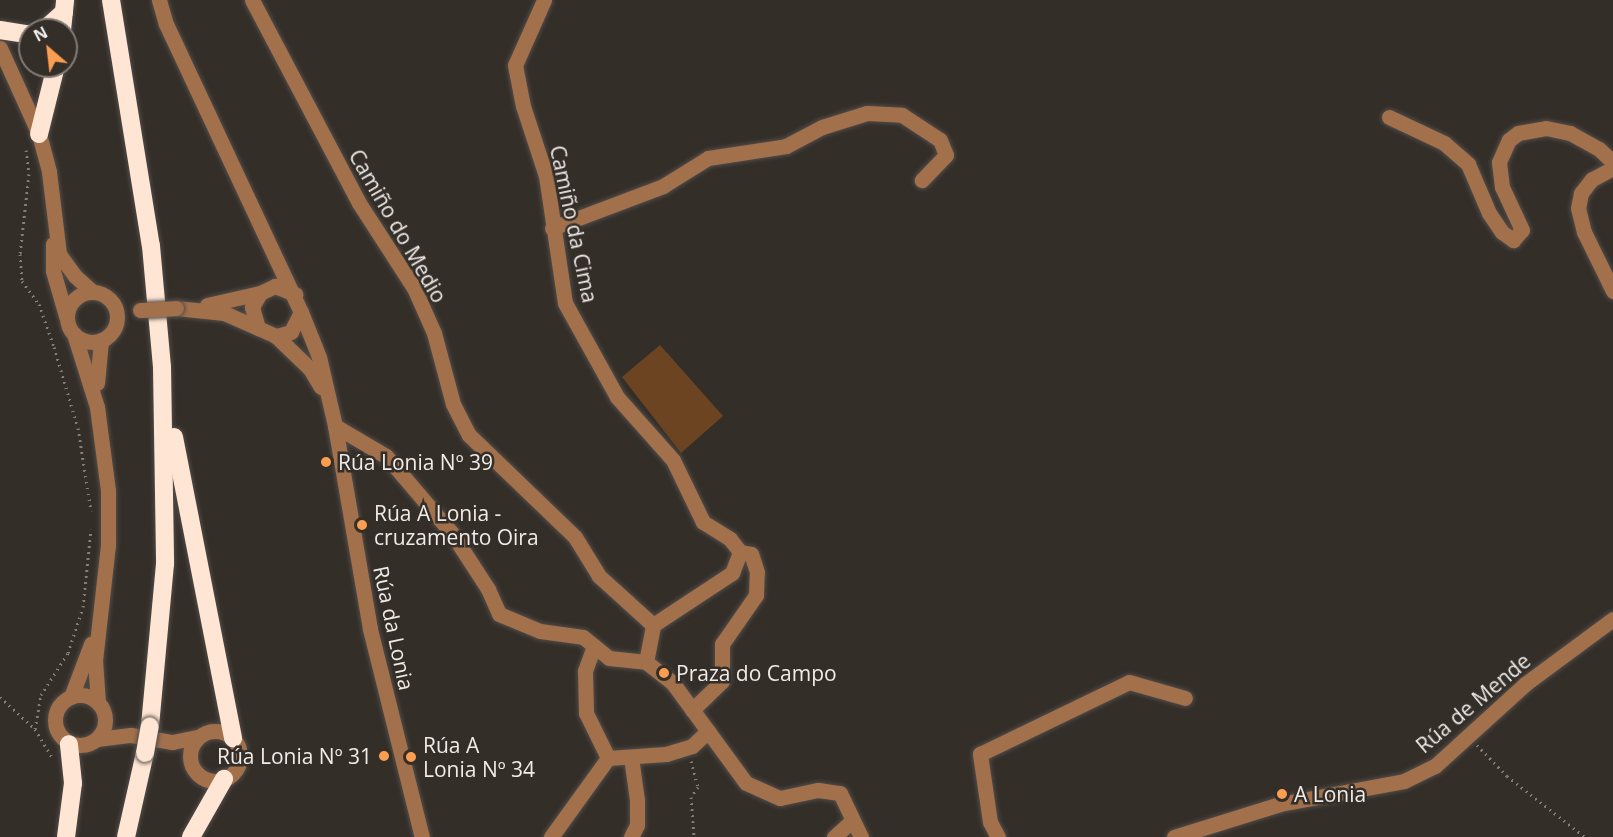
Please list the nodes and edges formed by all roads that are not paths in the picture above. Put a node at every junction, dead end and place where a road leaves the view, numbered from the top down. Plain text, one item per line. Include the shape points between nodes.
1 (111, 0) edge
2 (159, 0) edge
3 (252, 0) edge
4 (544, 0) edge
5 (0, 30) edge
6 (18, 33) edge
7 (0, 48) edge
8 (52, 78) edge
9 (1389, 117) dead end
10 (32, 139) junction
11 (1613, 162) edge
12 (1613, 168) edge
13 (922, 180) dead end
14 (552, 228) junction
15 (54, 229) junction
16 (267, 239) junction
17 (264, 291) junction
18 (1613, 291) edge
19 (93, 292) junction
20 (295, 294) junction
21 (111, 299) junction
22 (176, 308) junction
23 (140, 310) junction
24 (301, 312) junction
25 (66, 316) junction
26 (115, 327) junction
27 (258, 328) junction
28 (74, 334) junction
29 (276, 336) junction
30 (101, 341) junction
31 (162, 367) junction
32 (324, 392) junction
33 (97, 407) junction
34 (335, 426) junction
35 (740, 552) junction
36 (1613, 619) edge
37 (99, 621) junction
38 (653, 626) junction
39 (594, 646) junction
40 (646, 662) junction
41 (71, 696) junction
42 (1185, 698) dead end
43 (101, 707) junction
44 (692, 710) junction
45 (708, 731) junction
46 (131, 735) junction
47 (197, 737) junction
48 (233, 738) junction
49 (97, 739) junction
50 (172, 742) junction
51 (69, 744) junction
52 (631, 757) junction
53 (608, 758) junction
54 (191, 765) junction
55 (224, 780) junction
56 (853, 820) junction
57 (66, 837) edge
58 (126, 837) edge
59 (191, 837) edge
60 (422, 837) edge
61 (551, 837) edge
62 (631, 837) edge
63 (834, 837) edge
64 (861, 837) edge
65 (998, 837) edge
66 (1174, 837) edge

1 - 31 highway via 152,246
2 - 16 street via 166,24
3 - 38 street, Camiño do Medio via 359,203 414,288 434,333 453,404 469,435 575,537 599,576
4 - 14 street, Camiño da Cima via 515,65 523,106 546,176
5 - 6 highway
7 - 10 street
8 - 10 highway
9 - 11 street via 1444,142 1468,164 1489,213 1513,240 1522,230 1502,187 1499,162 1509,140 1518,133 1546,128 1570,133
10 - 15 street via 49,172
12 - 18 street via 1586,186 1578,208 1584,232
13 - 14 street via 946,155 940,140 902,115 867,113 822,127 786,146 708,158 663,186
14 - 35 street, Camiño da Cima via 565,303 617,397 673,460 702,522 730,539
15 - 19 street via 59,254 67,267
15 - 25 street via 53,271
16 - 17 street via 271,265
16 - 20 street
17 - 20 street via 282,287
17 - 22 street via 227,303
17 - 27 street via 252,307
19 - 21 street
19 - 25 street via 72,302
20 - 24 street
21 - 23 street
21 - 26 street via 117,313
22 - 23 street, bridge
22 - 27 street via 224,313
23 - 26 street
24 - 29 street via 291,332
24 - 32 street, Rúa da Lonia via 319,357
25 - 28 street
26 - 30 street
27 - 29 street
28 - 30 street via 86,342
28 - 33 street
29 - 32 street, Rúa da Lonia via 310,369
30 - 33 street
31 - 48 highway
31 - 58 highway, bridge via 165,564 150,726
32 - 34 street, Rúa da Lonia
33 - 37 street via 110,520
34 - 39 street via 386,456 451,531 499,614 540,631 583,637
34 - 60 street, Rúa da Lonia via 370,629
35 - 38 street via 732,573
35 - 44 street, Camiño da Cima via 751,554 757,572 756,595 722,644 722,681
36 - 66 street, Rúa de Mende via 1538,674 1435,766 1404,781 1281,804
37 - 41 street
37 - 43 street via 94,681
38 - 40 street
39 - 40 street via 609,658
39 - 53 street via 585,671 586,713
40 - 44 street via 672,682
41 - 43 street via 86,696
41 - 51 street via 58,707 54,724
42 - 65 street via 1129,682 980,754 990,822
43 - 46 street
43 - 49 street via 105,726
44 - 45 street
45 - 52 street via 688,747
45 - 56 street via 746,783 780,798 818,790 840,793
46 - 49 street
46 - 50 street
47 - 48 street via 212,730
47 - 50 street
47 - 54 street via 190,750
48 - 55 street via 240,761
49 - 51 street via 84,746
50 - 54 street
51 - 57 highway via 73,783
52 - 53 street
52 - 62 street via 638,800 637,825
53 - 61 street
54 - 55 street via 201,777
55 - 59 highway
56 - 63 street
56 - 64 street

